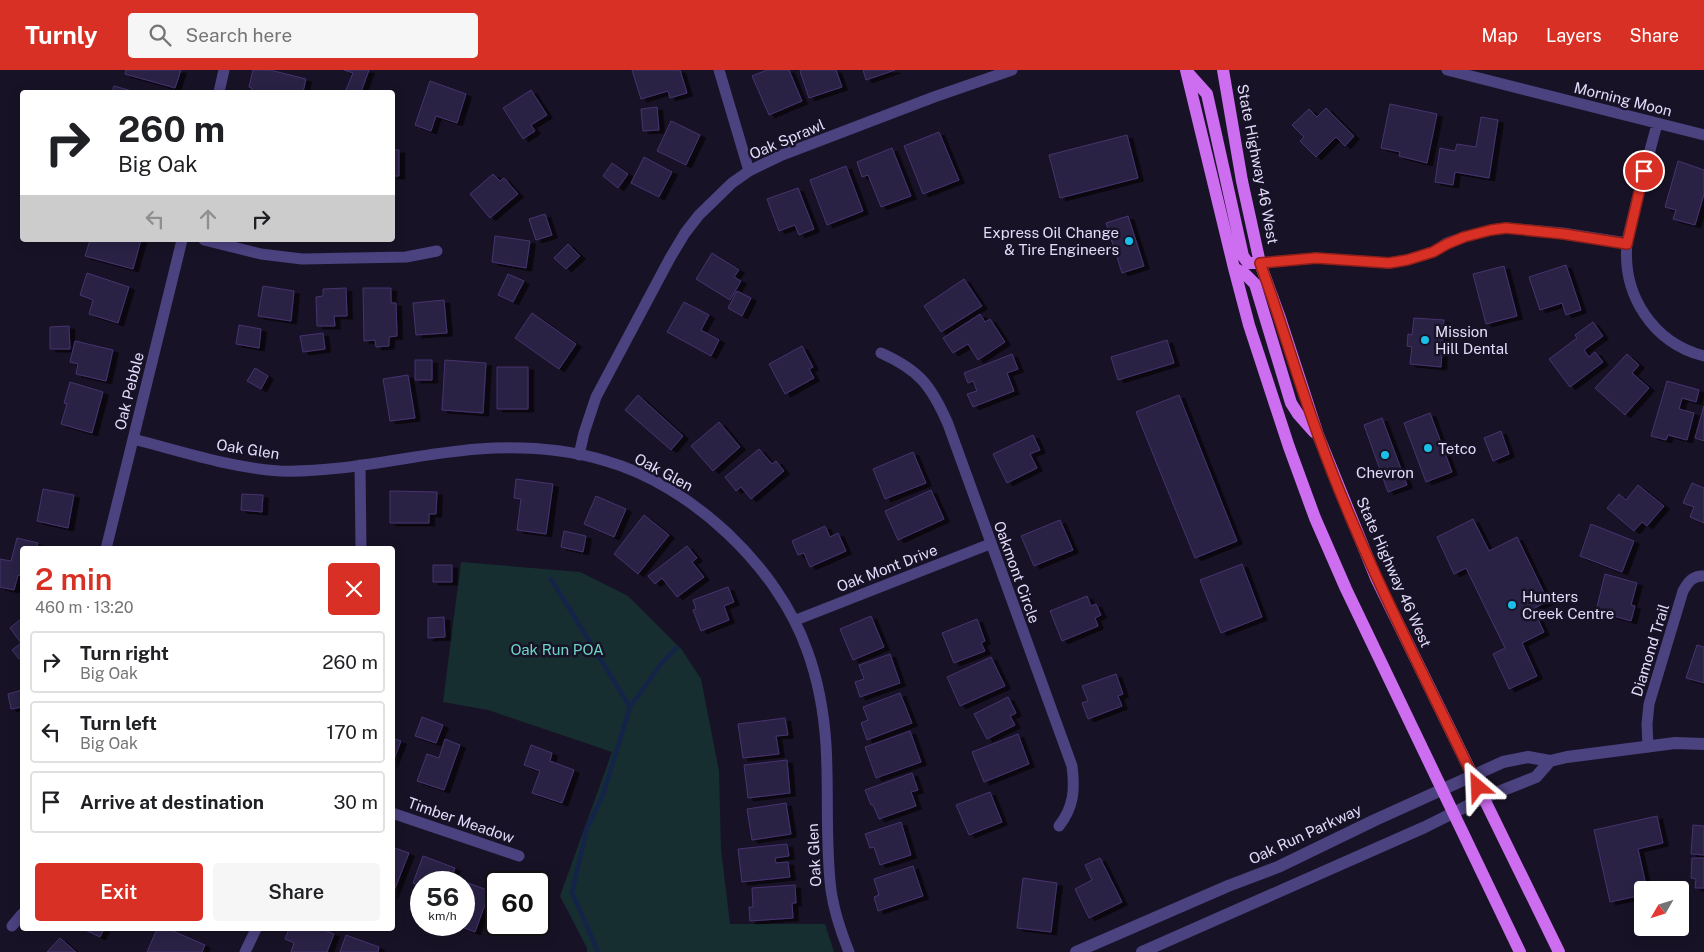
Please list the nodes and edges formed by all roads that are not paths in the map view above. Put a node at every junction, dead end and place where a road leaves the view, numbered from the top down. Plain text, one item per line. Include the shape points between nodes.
1 (224, 70) edge
2 (719, 70) edge
3 (1012, 70) edge
4 (1222, 70) edge
5 (1447, 70) edge
6 (1187, 71) edge
7 (219, 90) edge
8 (1657, 124) junction
9 (1704, 135) edge
10 (749, 171) junction
11 (182, 242) edge
12 (212, 242) edge
13 (1627, 244) junction
14 (437, 251) dead end
15 (1260, 263) junction
16 (1234, 268) junction
17 (881, 353) dead end
18 (1704, 356) edge
19 (1318, 435) junction
20 (133, 439) junction
21 (579, 455) junction
22 (360, 465) junction
23 (990, 544) junction
24 (107, 546) edge
25 (361, 546) edge
26 (1704, 576) edge
27 (796, 620) junction
28 (1704, 744) edge
29 (1648, 746) junction
30 (1550, 761) junction
31 (1472, 776) junction
32 (1443, 790) junction
33 (1483, 798) junction
34 (1454, 812) junction
35 (395, 814) edge
36 (1059, 826) dead end
37 (519, 856) dead end
38 (20, 916) edge
39 (12, 926) dead end
40 (255, 931) edge
41 (245, 952) edge
42 (849, 952) edge
43 (1076, 952) edge
44 (1142, 952) edge
45 (1520, 952) edge
46 (1559, 952) edge

1 - 7 street
2 - 10 street
3 - 10 street, Oak Sprawl via 782,155
4 - 15 main road, State Highway 46 West
5 - 8 street, Morning Moon
6 - 15 main road via 1207,94 1243,256 1248,263
6 - 16 main road
8 - 9 street, Morning Moon
8 - 13 street
10 - 21 street, Oak Sprawl via 699,215 670,258 596,397
11 - 20 street, Oak Pebble
12 - 14 street via 261,254 302,259 406,257
13 - 15 street via 1506,228 1464,237 1433,252 1389,263 1316,258
13 - 18 street via 1629,281 1641,311 1663,336
15 - 19 main road, State Highway 46 West
16 - 19 main road via 1255,284 1291,403
16 - 32 main road via 1268,386 1315,518
17 - 23 street, Oakmont Circle via 904,363 919,376 940,407
19 - 31 main road, State Highway 46 West via 1376,578
20 - 22 street, Oak Glen via 269,470 299,471
20 - 24 street, Oak Pebble
21 - 22 street, Oak Glen via 478,449
21 - 27 street, Oak Glen via 608,461 634,472 696,506 720,525 763,571
22 - 25 street
23 - 27 street, Oak Mont Drive
23 - 36 street, Oakmont Circle via 1072,766 1072,801
26 - 29 street, Diamond Trail via 1692,578 1683,591 1649,704
27 - 42 street, Oak Glen via 819,693 826,744 827,849 831,892
28 - 29 street, Oak Run Parkway
29 - 30 street, Oak Run Parkway
30 - 31 street, Oak Run Parkway via 1528,757 1503,762
30 - 33 street via 1536,777
31 - 32 street, Oak Run Parkway
31 - 33 main road, State Highway 46 West
32 - 34 main road
32 - 43 street, Oak Run Parkway via 1278,867
33 - 34 street
33 - 46 main road, State Highway 46 West
34 - 44 street
34 - 45 main road
35 - 37 street, Timber Meadow
38 - 39 street
40 - 41 street

